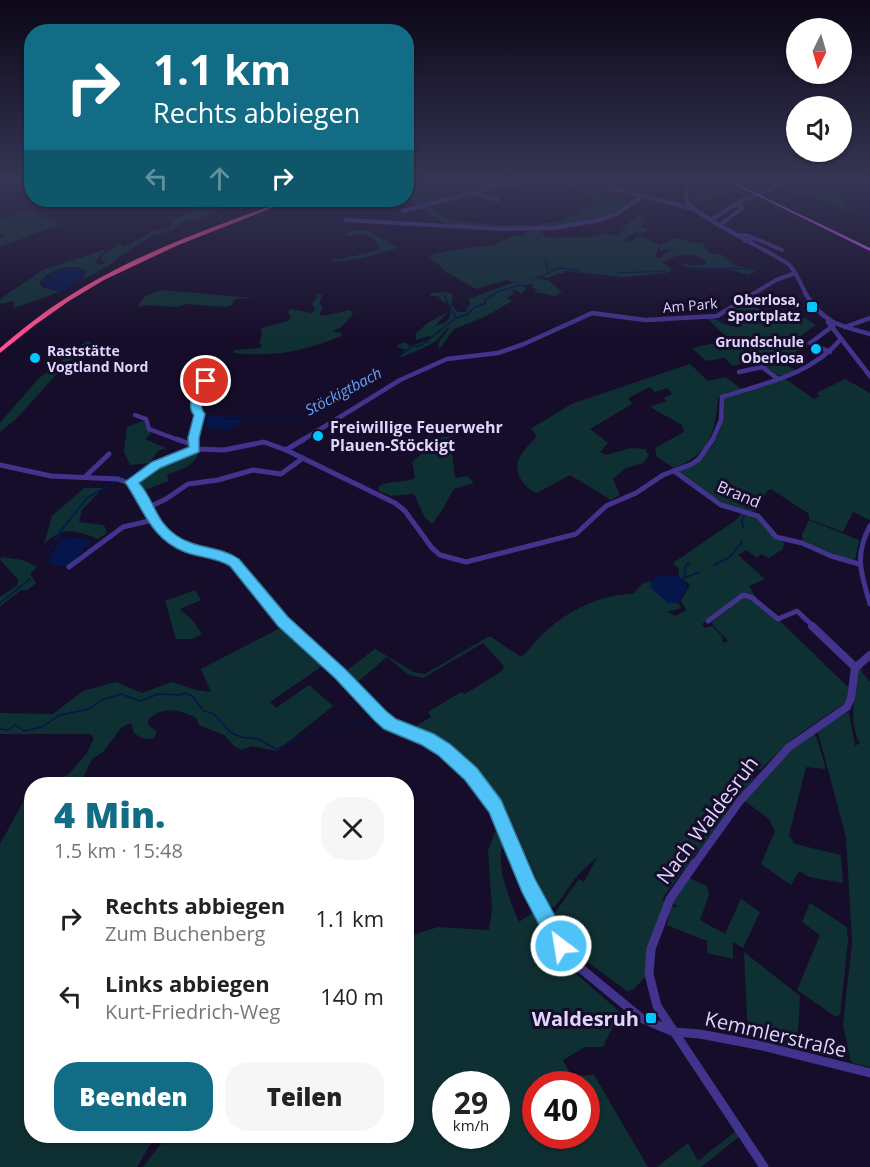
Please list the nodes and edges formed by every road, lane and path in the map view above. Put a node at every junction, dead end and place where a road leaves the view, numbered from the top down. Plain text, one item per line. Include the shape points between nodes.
1 (196, 233) edge
2 (201, 233) edge
3 (837, 233) edge
4 (736, 235) joint
5 (754, 238) junction
6 (745, 241) junction
7 (782, 250) dead end
8 (870, 250) edge
9 (136, 260) junction
10 (795, 273) junction
11 (89, 290) dead end
12 (870, 318) edge
13 (834, 326) junction
14 (844, 327) junction
15 (870, 334) edge
16 (841, 339) junction
17 (0, 348) edge
18 (822, 348) junction
19 (834, 348) junction
20 (830, 352) junction
21 (739, 372) dead end
22 (208, 373) dead end
23 (870, 376) edge
24 (778, 379) junction
25 (135, 415) dead end
26 (194, 447) junction
27 (285, 450) junction
28 (109, 454) dead end
29 (303, 458) junction
30 (0, 465) edge
31 (674, 471) junction
32 (85, 477) junction
33 (131, 482) junction
34 (147, 508) junction
35 (153, 520) junction
36 (870, 526) edge
37 (859, 564) junction
38 (69, 567) dead end
39 (870, 604) edge
40 (708, 621) dead end
41 (870, 655) edge
42 (855, 667) junction
43 (674, 1032) junction
44 (870, 1073) edge
45 (764, 1167) edge

1 - 17 highway via 102,274 45,309
2 - 9 highway
3 - 8 main road
4 - 5 street
4 - 6 street
5 - 6 street
5 - 7 street
6 - 10 street via 784,260
9 - 11 highway
9 - 17 highway via 66,298
10 - 13 street via 813,306
10 - 27 street, Am Park via 776,280 717,316 645,320 599,313 489,355 456,356 416,372
12 - 14 street
13 - 14 street
13 - 16 street
13 - 18 street via 810,343
14 - 15 street
16 - 19 street
16 - 23 street
18 - 19 street
18 - 20 street
19 - 20 street
20 - 24 street via 805,369
21 - 24 street via 762,367
22 - 26 street via 195,402 195,410 200,413
24 - 31 street via 722,397 721,420 714,439 699,459
25 - 26 street via 146,419 149,429
26 - 27 street via 224,450 261,442
26 - 33 street
27 - 29 street
28 - 32 street
29 - 31 street via 395,503 408,512 431,550 459,562 576,534 606,506
29 - 34 street via 281,474 253,470 188,484
30 - 32 street via 51,476
31 - 37 street, Brand via 721,505 758,516 776,537
32 - 33 street
33 - 34 street
34 - 35 street
35 - 38 street via 123,527
35 - 43 street, Kemmlerstraße via 160,530 189,548 225,556 235,563 283,621 381,716 458,761 491,799 528,885 561,946 579,967 641,1018
36 - 37 street via 862,542
37 - 39 street
40 - 42 street via 743,596 751,597 778,619 797,611
41 - 42 street
42 - 43 street, Nach Waldesruh via 852,701 789,747 756,781 670,899 651,949 649,974 657,1006
43 - 44 street, Kemmlerstraße via 763,1046
43 - 45 street, Nach Waldesruh

